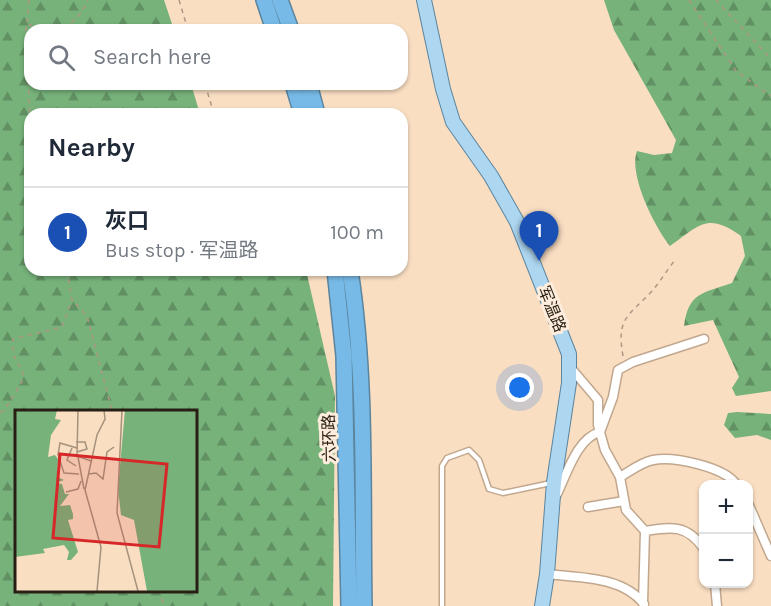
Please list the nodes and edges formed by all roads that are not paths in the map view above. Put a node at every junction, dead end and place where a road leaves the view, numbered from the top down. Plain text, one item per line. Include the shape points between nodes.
1 (264, 0) edge
2 (280, 0) edge
3 (424, 0) edge
4 (272, 24) edge
5 (289, 24) edge
6 (295, 90) edge
7 (311, 90) edge
8 (300, 108) edge
9 (315, 108) edge
10 (336, 276) edge
11 (350, 276) edge
12 (704, 339) dead end
13 (570, 367) junction
14 (600, 432) junction
15 (620, 477) junction
16 (733, 480) edge
17 (554, 482) junction
18 (554, 499) junction
19 (624, 501) junction
20 (588, 507) dead end
21 (753, 515) edge
22 (645, 531) junction
23 (699, 542) edge
24 (771, 556) edge
25 (547, 574) junction
26 (716, 588) edge
27 (644, 604) edge
28 (349, 606) edge
29 (364, 606) edge
30 (442, 606) edge
31 (542, 606) edge
32 (717, 606) edge

1 - 4 highway
2 - 5 highway
3 - 13 main road, 军温路 via 453,122 517,222 569,354
6 - 8 highway
7 - 9 highway
10 - 28 highway, 六环路 via 344,356
11 - 29 highway, 六环路 via 361,408
12 - 14 street via 618,370
13 - 14 street via 598,400
13 - 17 main road, 军温路
14 - 15 street
14 - 18 street via 589,435 579,446
15 - 16 street via 653,460 692,462
15 - 19 street
17 - 18 main road, 军温路
17 - 30 lane via 503,493 489,489 479,460 469,450 447,458 442,466
18 - 25 main road, 军温路
19 - 20 street
19 - 22 street via 626,510
21 - 24 street
22 - 23 street via 675,527
22 - 27 street
25 - 27 street via 610,582 636,595
25 - 31 main road, 军温路
26 - 32 street

